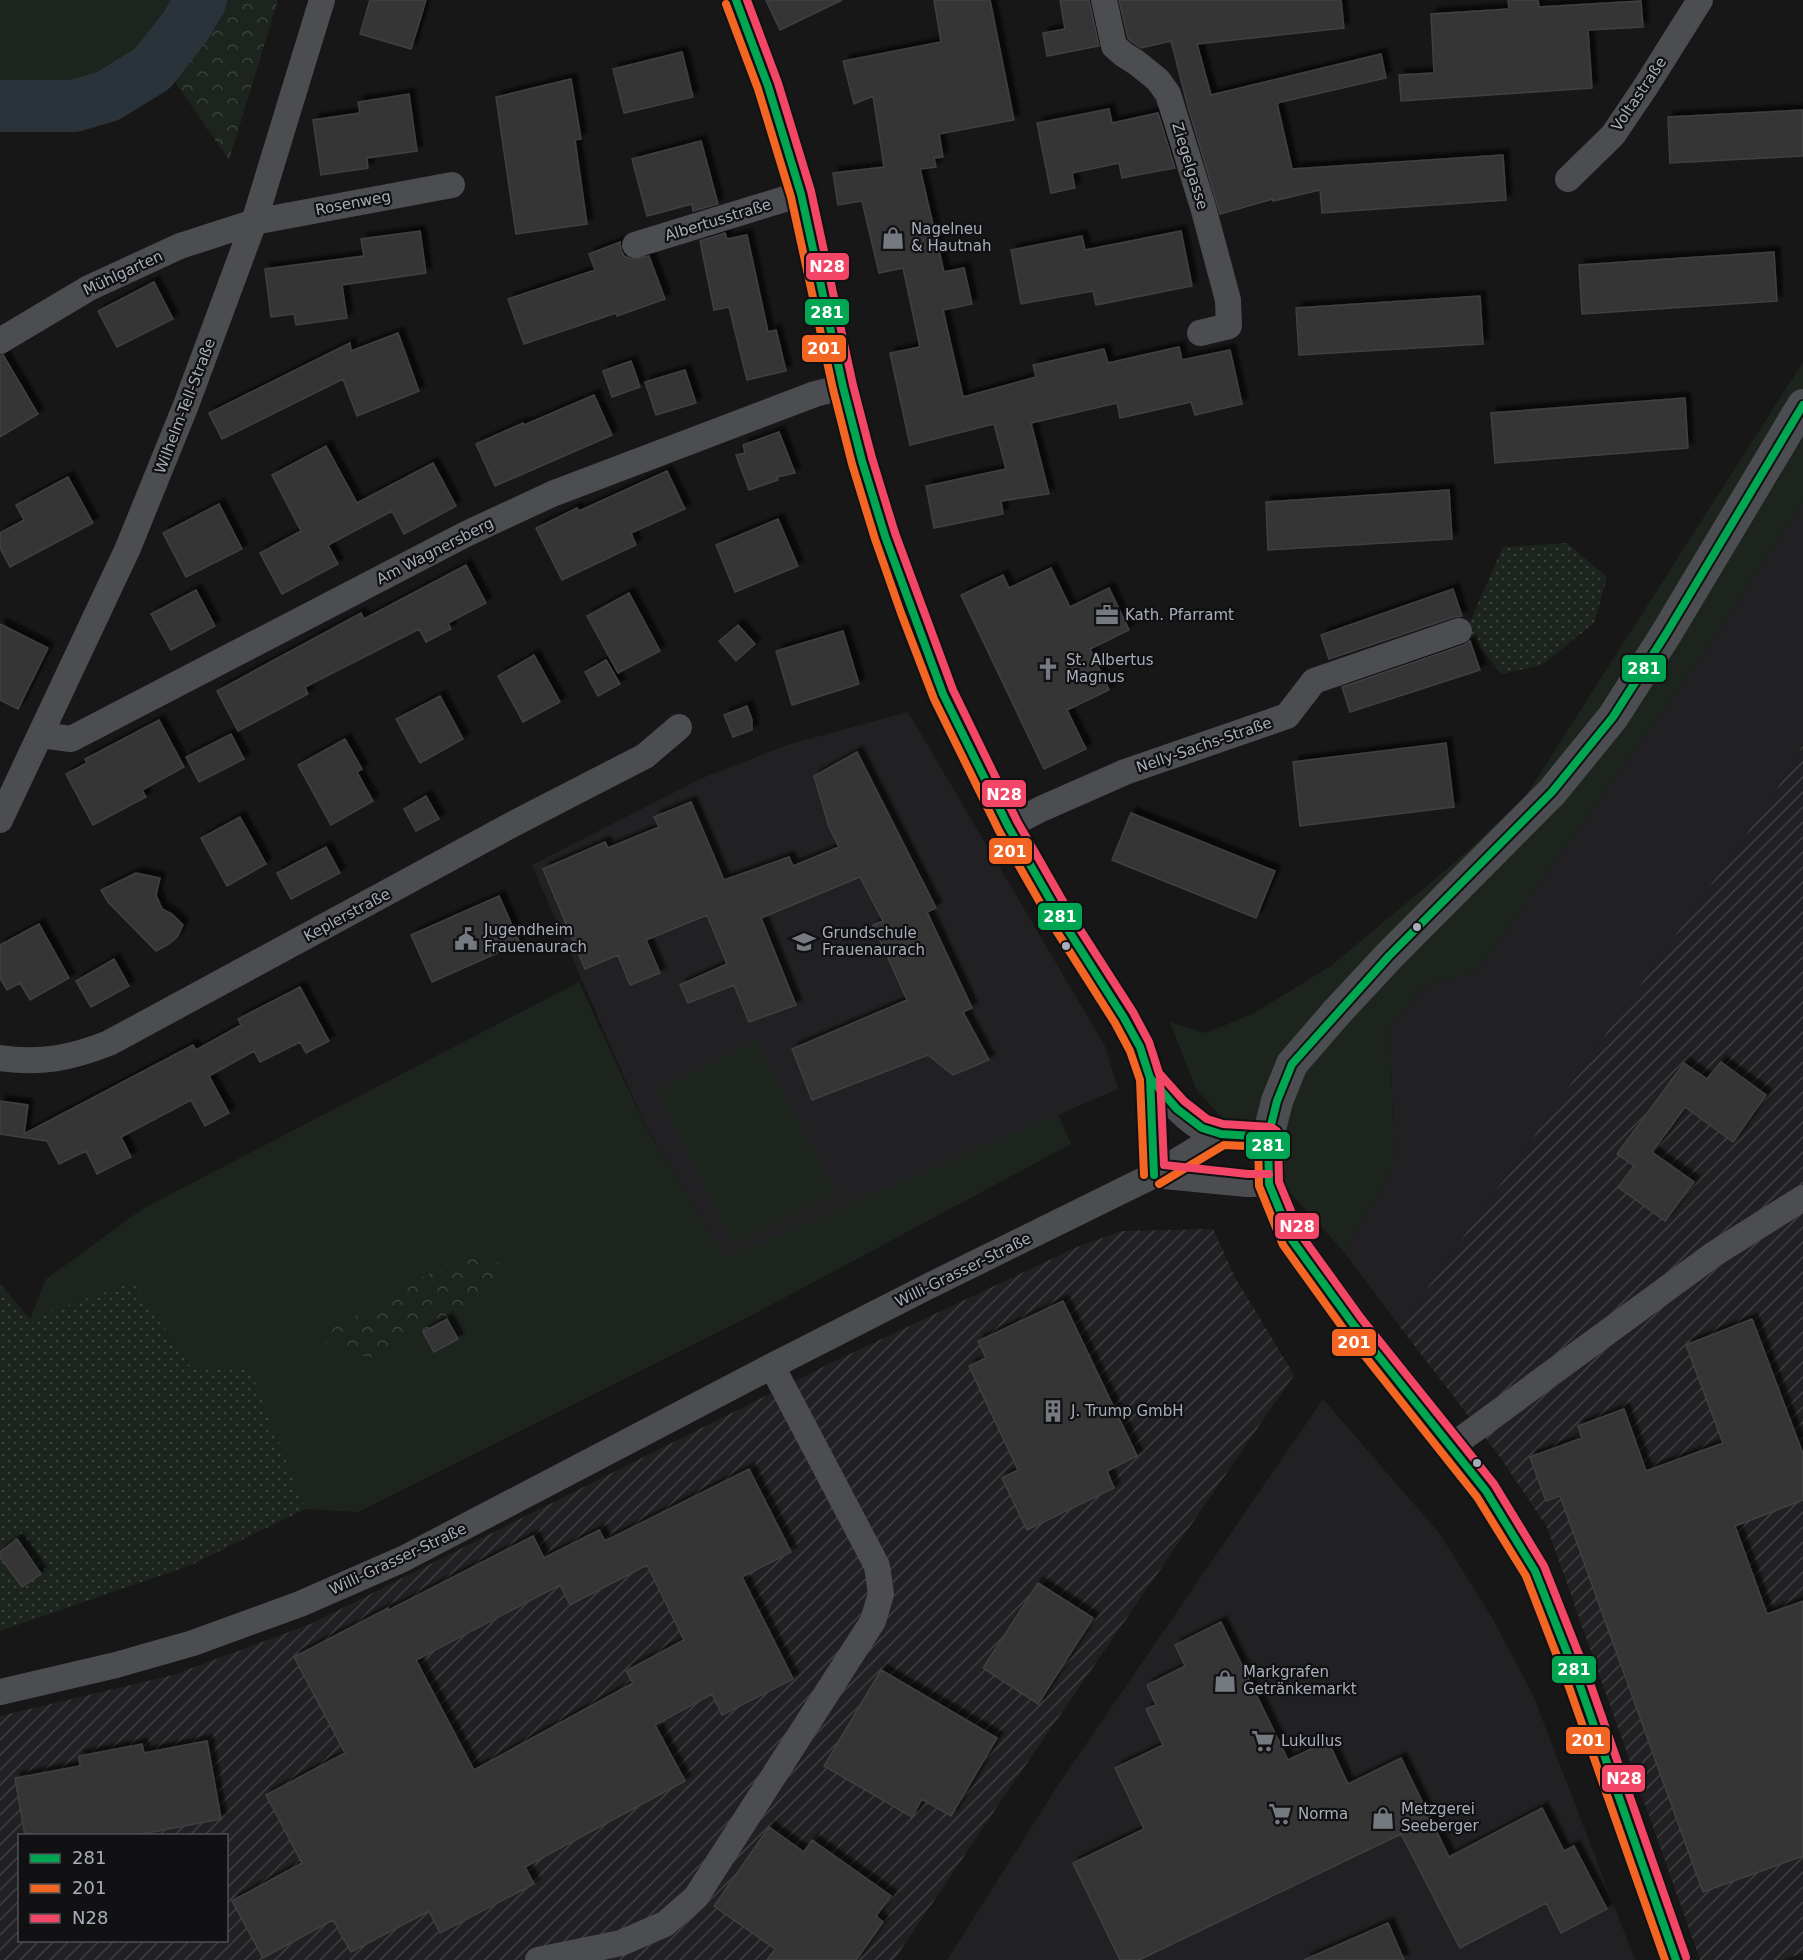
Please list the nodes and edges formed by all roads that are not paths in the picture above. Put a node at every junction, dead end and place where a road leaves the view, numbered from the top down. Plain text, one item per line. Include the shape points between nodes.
1 (322, 0) edge
2 (736, 0) edge
3 (1104, 0) edge
4 (1700, 0) edge
5 (1568, 179) dead end
6 (452, 185) dead end
7 (801, 194) junction
8 (254, 222) junction
9 (635, 245) dead end
10 (1200, 333) dead end
11 (0, 341) edge
12 (843, 387) junction
13 (1803, 405) edge
14 (1459, 631) dead end
15 (678, 728) dead end
16 (40, 735) junction
17 (3, 802) edge
18 (1008, 826) junction
19 (0, 1058) edge
20 (1150, 1078) junction
21 (1221, 1134) junction
22 (1268, 1137) junction
23 (1154, 1175) junction
24 (1269, 1184) junction
25 (1803, 1198) edge
26 (772, 1366) junction
27 (1452, 1446) junction
28 (0, 1692) edge
29 (538, 1960) edge
30 (1676, 1960) edge

1 - 8 street, Wilhelm-Tell-Straße
2 - 7 street via 768,86
3 - 10 street, Ziegelgasse via 1114,46 1158,80 1168,94 1203,207 1228,300 1229,326
4 - 5 street, Voltastraße via 1613,135
6 - 8 street, Rosenweg
7 - 9 street, Albertusstraße
7 - 12 street
8 - 11 street, Mühlgarten via 180,246 89,288
8 - 16 street, Wilhelm-Tell-Straße via 128,548
12 - 16 street, Am Wagnersberg via 815,394 552,494 466,534 71,739
12 - 18 street via 862,462 911,609 943,694
13 - 22 street via 1613,717 1552,792 1389,956 1292,1064
14 - 18 street, Nelly-Sachs-Straße via 1314,681 1287,716 1125,772
15 - 19 street, Keplerstraße via 645,756 109,1043 51,1060
16 - 17 street, Wilhelm-Tell-Straße
18 - 20 street via 1124,1018 1140,1047
20 - 21 street via 1177,1109 1202,1128
20 - 23 street
21 - 22 street
21 - 23 street, Willi-Grasser-Straße
22 - 24 street
23 - 24 street
23 - 26 street, Willi-Grasser-Straße
24 - 27 street via 1292,1240 1358,1330
25 - 27 street via 1714,1254
26 - 28 street, Willi-Grasser-Straße via 403,1559 300,1604 193,1643
26 - 29 street via 877,1566 881,1594 873,1621 696,1897 665,1924 621,1943
27 - 30 street via 1486,1491 1535,1570

